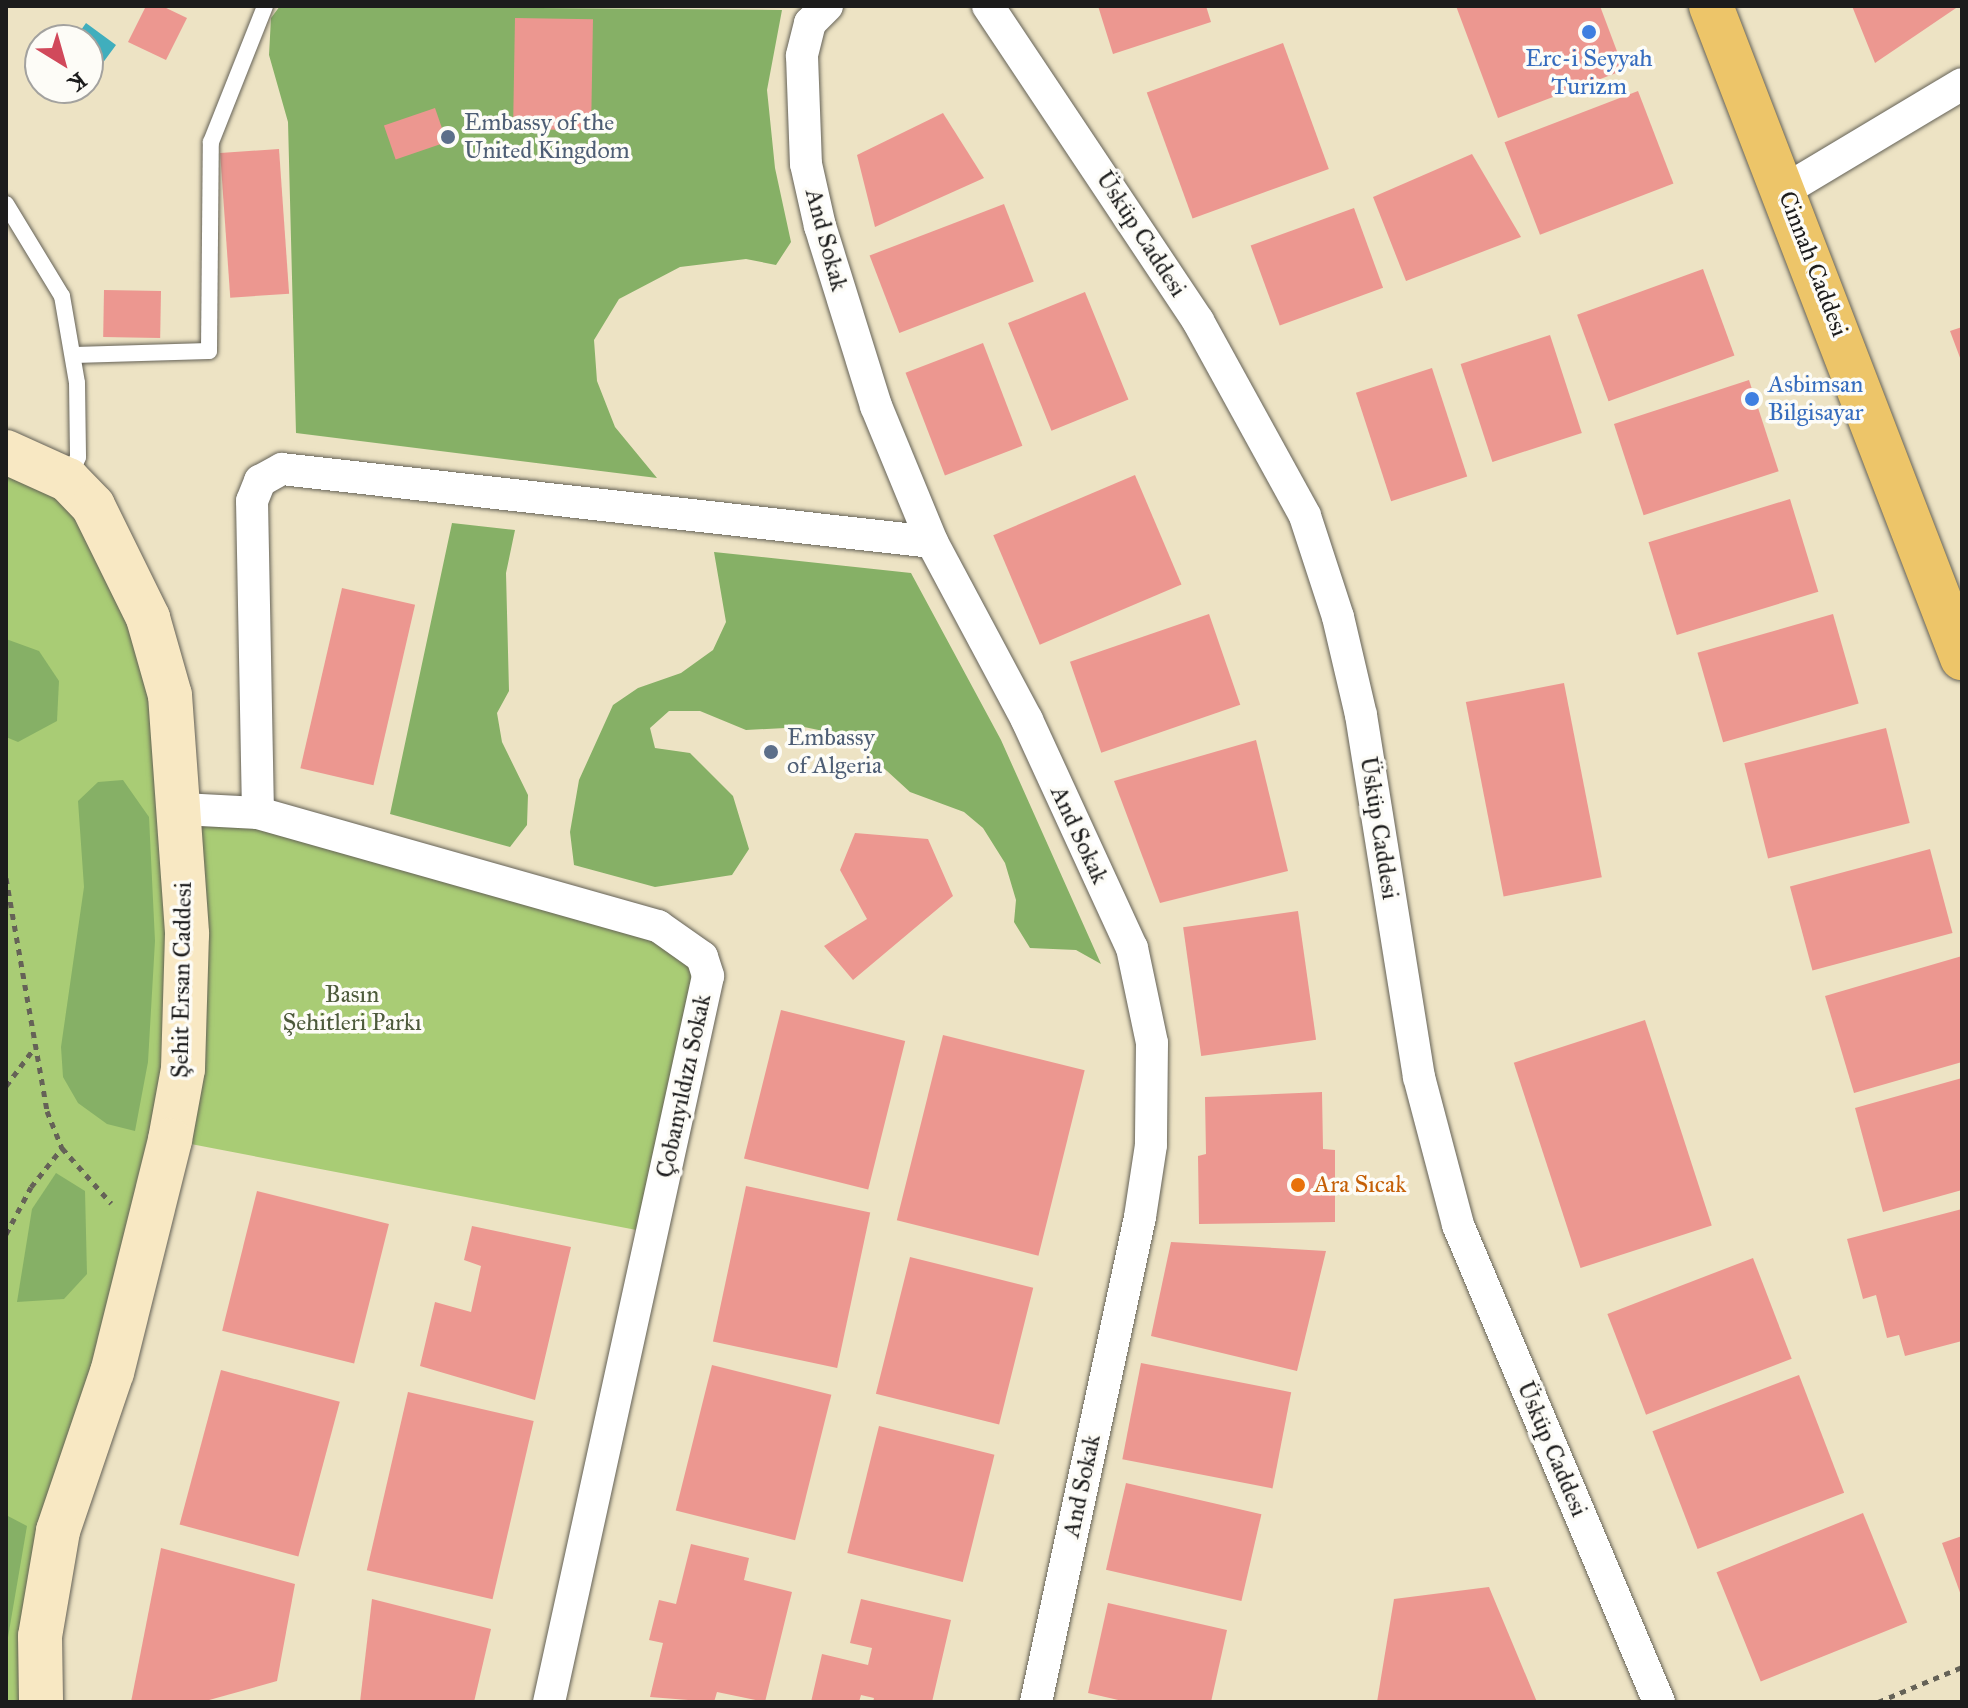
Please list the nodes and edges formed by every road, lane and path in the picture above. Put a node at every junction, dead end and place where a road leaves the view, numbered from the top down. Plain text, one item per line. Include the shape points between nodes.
1 (265, 6) edge
2 (827, 6) edge
3 (988, 6) edge
4 (1711, 6) edge
5 (1962, 84) edge
6 (1785, 190) junction
7 (6, 204) edge
8 (74, 355) junction
9 (6, 452) edge
10 (68, 480) junction
11 (932, 542) junction
12 (1962, 658) edge
13 (182, 809) junction
14 (258, 813) junction
15 (6, 878) edge
16 (33, 1050) junction
17 (6, 1086) edge
18 (62, 1148) junction
19 (6, 1234) edge
20 (147, 1241) junction
21 (1962, 1667) edge
22 (41, 1702) edge
23 (549, 1702) edge
24 (1036, 1702) edge
25 (1659, 1702) edge
26 (1878, 1702) edge

1 - 8 lane via 211,142 209,351
2 - 11 street, And Sokak via 810,23 802,56 806,164 876,406
3 - 25 street, Üsküp Caddesi via 1198,321 1305,516 1338,617 1361,715 1419,1077 1458,1225
4 - 6 main road, Cinnah Caddesi
5 - 6 street
6 - 12 main road, Cinnah Caddesi
7 - 8 lane via 62,296
8 - 10 lane via 78,457
9 - 10 main road, Şehit Ersan Caddesi
10 - 13 main road, Şehit Ersan Caddesi via 93,506 148,618 170,695
11 - 14 street via 282,469 260,481 252,501
11 - 24 street, And Sokak via 1027,720 1132,948 1152,1043 1151,1145 1140,1217
13 - 14 street, Çobanyıldızı Sokak
13 - 20 main road, Şehit Ersan Caddesi via 187,934 183,1069
14 - 23 street, Çobanyıldızı Sokak via 658,926 702,957 708,976
15 - 16 path
16 - 17 path
16 - 18 path
18 - 19 path via 31,1187
18 - 20 path
20 - 22 main road, Şehit Ersan Caddesi via 112,1372 58,1531 40,1636
21 - 26 path

